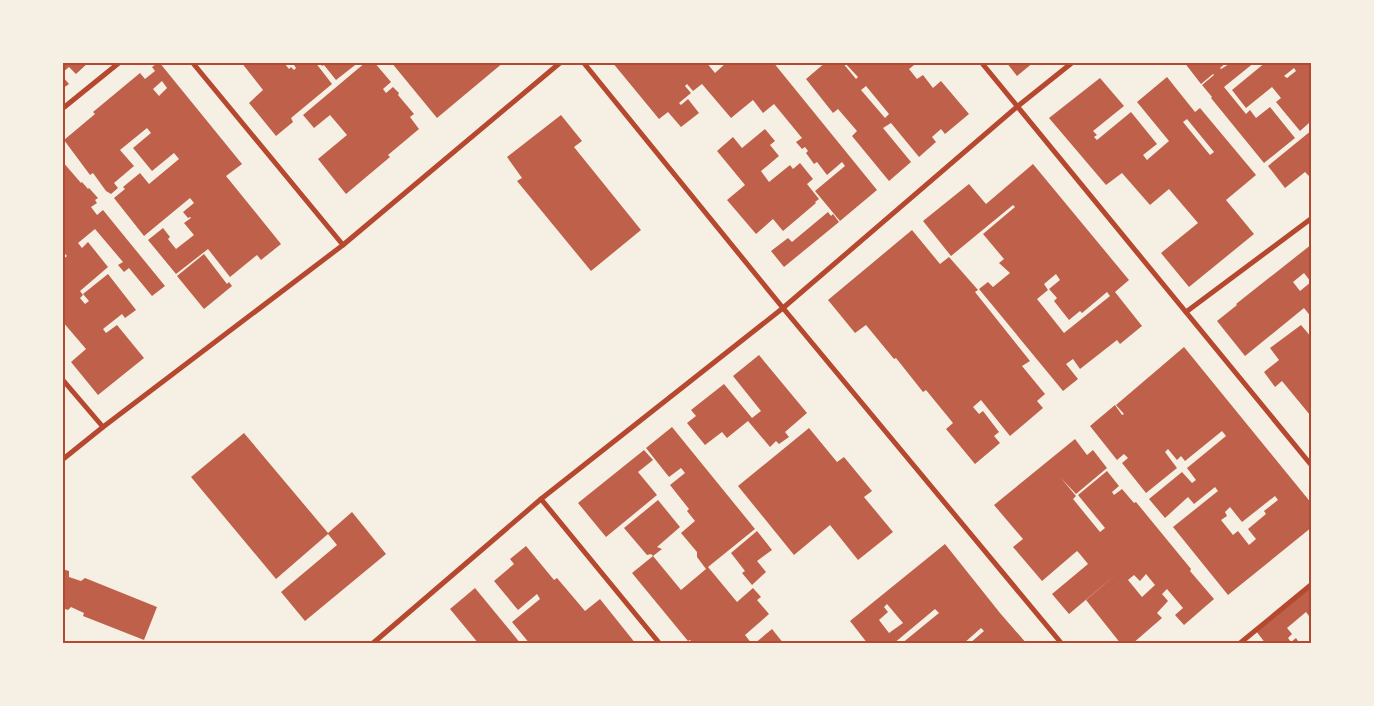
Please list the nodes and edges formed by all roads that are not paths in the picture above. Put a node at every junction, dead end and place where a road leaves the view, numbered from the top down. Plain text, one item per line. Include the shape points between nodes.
1 (120, 62) edge
2 (192, 62) edge
3 (561, 62) edge
4 (583, 62) edge
5 (981, 62) edge
6 (1073, 62) edge
7 (1018, 106) junction
8 (62, 110) edge
9 (1312, 218) edge
10 (343, 245) junction
11 (783, 308) junction
12 (1186, 312) junction
13 (62, 379) edge
14 (103, 427) junction
15 (62, 460) edge
16 (1312, 466) edge
17 (541, 499) junction
18 (1312, 584) edge
19 (372, 644) edge
20 (660, 644) edge
21 (1062, 644) edge
22 (1239, 644) edge

1 - 8 street
2 - 10 street
3 - 10 street
4 - 11 street
5 - 7 street
6 - 7 street
7 - 11 street
7 - 12 street
9 - 12 street
10 - 14 street
11 - 17 street
11 - 21 street
12 - 16 street
13 - 14 street
14 - 15 street
17 - 19 street
17 - 20 street
18 - 22 street

